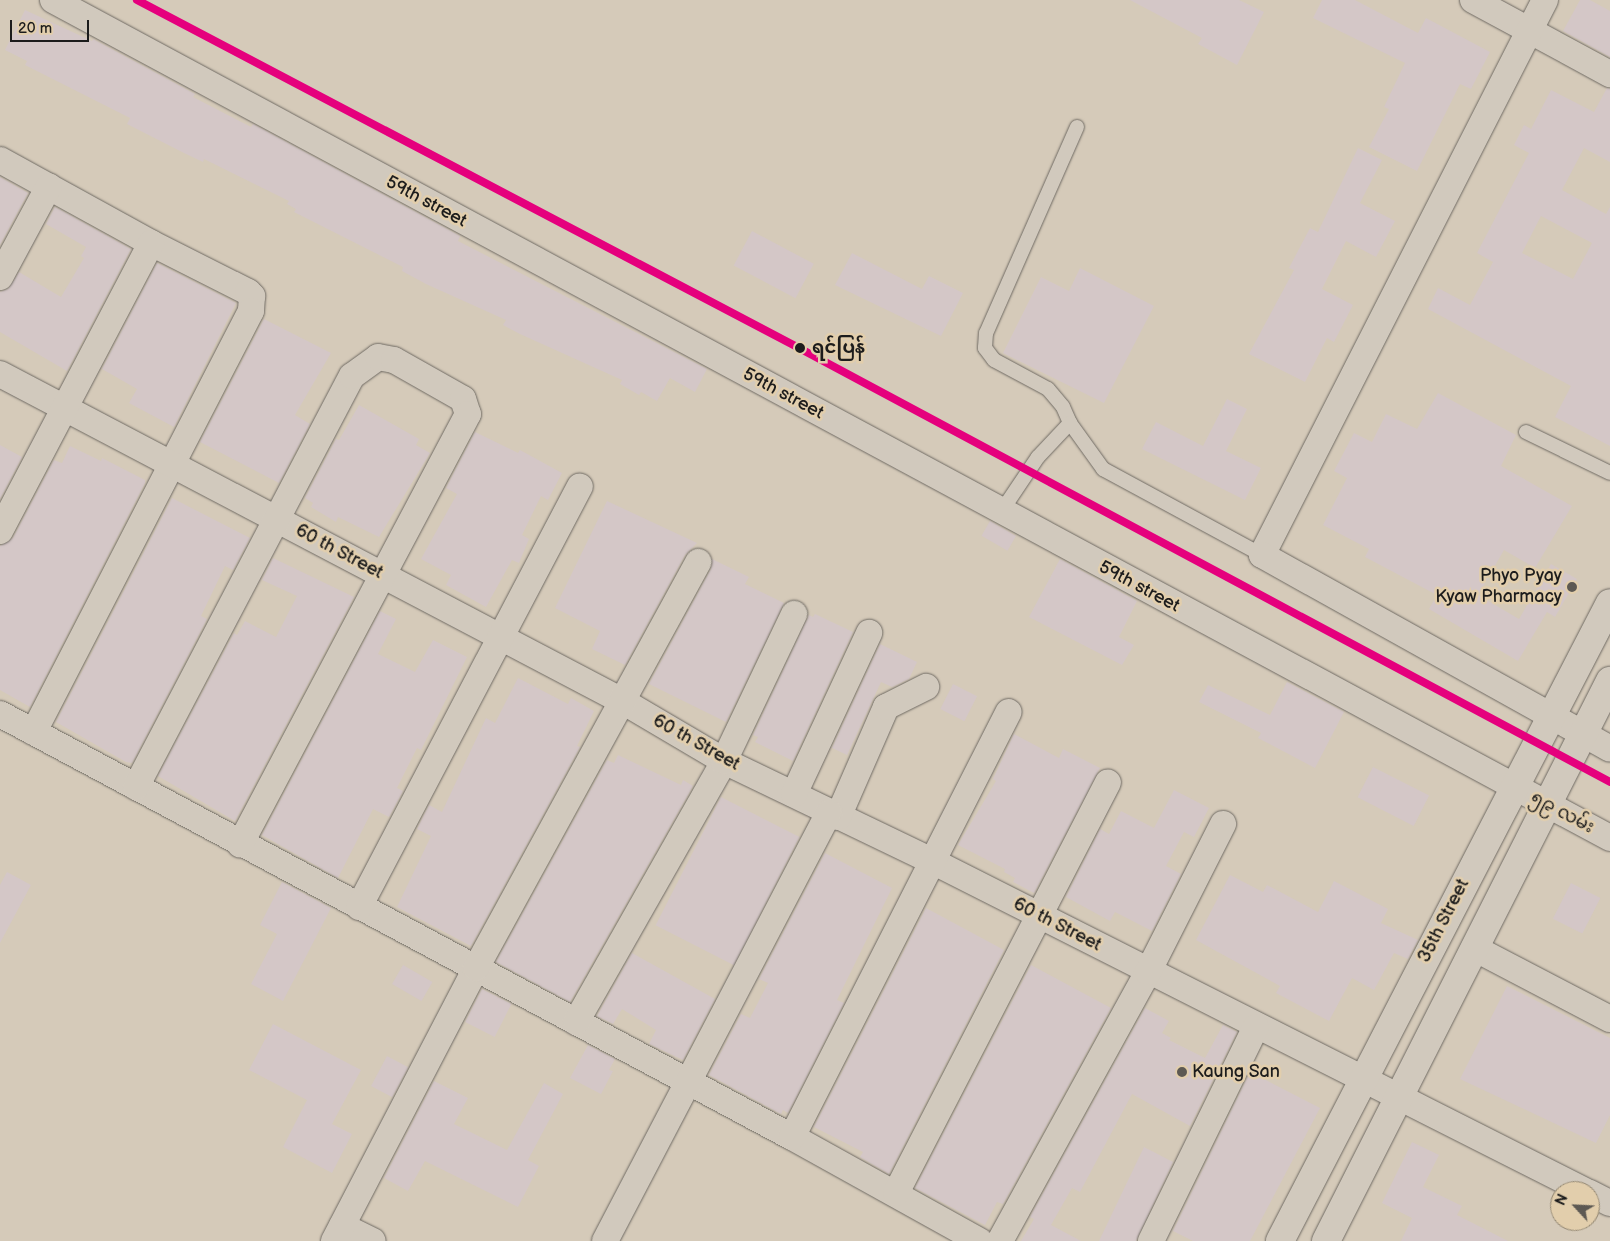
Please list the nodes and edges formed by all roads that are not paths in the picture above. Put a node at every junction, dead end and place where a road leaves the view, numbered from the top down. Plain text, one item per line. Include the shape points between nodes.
1 (53, 0) edge
2 (1472, 0) edge
3 (1545, 0) edge
4 (1528, 30) junction
5 (1610, 74) edge
6 (1076, 127) dead end
7 (0, 160) edge
8 (49, 186) junction
9 (151, 243) junction
10 (0, 277) edge
11 (0, 374) edge
12 (63, 407) junction
13 (1070, 423) junction
14 (1526, 432) dead end
15 (172, 464) junction
16 (1610, 473) edge
17 (580, 486) dead end
18 (1000, 512) junction
19 (277, 520) junction
20 (0, 531) edge
21 (1262, 555) junction
22 (698, 562) dead end
23 (384, 576) junction
24 (1610, 603) edge
25 (794, 614) dead end
26 (869, 633) dead end
27 (500, 638) junction
28 (1610, 681) edge
29 (926, 687) dead end
30 (624, 702) junction
31 (1009, 712) dead end
32 (0, 714) edge
33 (1551, 715) junction
34 (34, 732) junction
35 (1583, 734) junction
36 (1610, 749) edge
37 (724, 761) junction
38 (1108, 782) dead end
39 (136, 787) junction
40 (1513, 787) junction
41 (794, 794) junction
42 (1546, 805) junction
43 (833, 815) junction
44 (1223, 824) dead end
45 (1610, 838) edge
46 (240, 844) junction
47 (932, 861) junction
48 (359, 907) junction
49 (1039, 916) junction
50 (1474, 948) junction
51 (476, 968) junction
52 (1148, 972) junction
53 (1610, 1019) edge
54 (576, 1022) junction
55 (1256, 1027) junction
56 (1363, 1078) junction
57 (686, 1083) junction
58 (1399, 1097) junction
59 (792, 1137) junction
60 (1565, 1181) edge
61 (896, 1193) junction
62 (338, 1233) edge
63 (373, 1241) edge
64 (605, 1241) edge
65 (980, 1241) edge
66 (1000, 1241) edge
67 (1151, 1241) edge
68 (1280, 1241) edge
69 (1326, 1241) edge

1 - 18 street, 59th street
2 - 4 street
3 - 4 street
4 - 5 street
4 - 21 street
6 - 13 lane via 986,333 985,348 994,360 1048,389 1063,407
7 - 8 street
8 - 9 street
8 - 10 street
9 - 12 street
9 - 15 street via 252,296 251,311
11 - 12 street, 60 th Street
12 - 15 street, 60 th Street
12 - 20 street
13 - 18 lane via 1038,457
13 - 21 lane via 1102,469
14 - 16 lane
15 - 19 street, 60 th Street
15 - 34 street
17 - 27 street
18 - 40 street, 59th street
19 - 23 street, 60 th Street
19 - 23 street via 352,376 378,357 394,360 463,399 468,414
19 - 39 street
21 - 33 street
22 - 30 street
23 - 27 street, 60 th Street
23 - 46 street
24 - 33 main road, 35th Street
25 - 37 street
26 - 41 street
27 - 30 street, 60 th Street
27 - 48 street
28 - 35 main road
29 - 43 street via 886,707
30 - 37 street, 60 th Street
30 - 51 street
31 - 47 street
32 - 34 street
33 - 35 street
33 - 40 main road, 35th Street
34 - 39 street
35 - 36 street
35 - 42 main road
37 - 41 street, 60 th Street
37 - 54 street
38 - 49 street
39 - 46 street
40 - 42 street, ၅၉ လမ်း
40 - 56 main road, 35th Street
41 - 43 street, 60 th Street
42 - 45 street, ၅၉ လမ်း
42 - 50 main road
43 - 47 street, 60 th Street
43 - 57 street
44 - 52 street
46 - 48 street
47 - 49 street, 60 th Street
47 - 59 street
48 - 51 street
49 - 52 street, 60 th Street
49 - 61 street
50 - 53 street
50 - 58 main road
51 - 54 street
51 - 62 street
52 - 55 street, 60 th Street
52 - 66 street
54 - 57 street
55 - 56 street, 60 th Street
55 - 67 street
56 - 58 street, 60 th Street
56 - 68 main road, 35th Street
57 - 59 street
57 - 64 street
58 - 60 street, 60 th Street
58 - 69 main road
59 - 61 street
61 - 65 street
62 - 63 street

